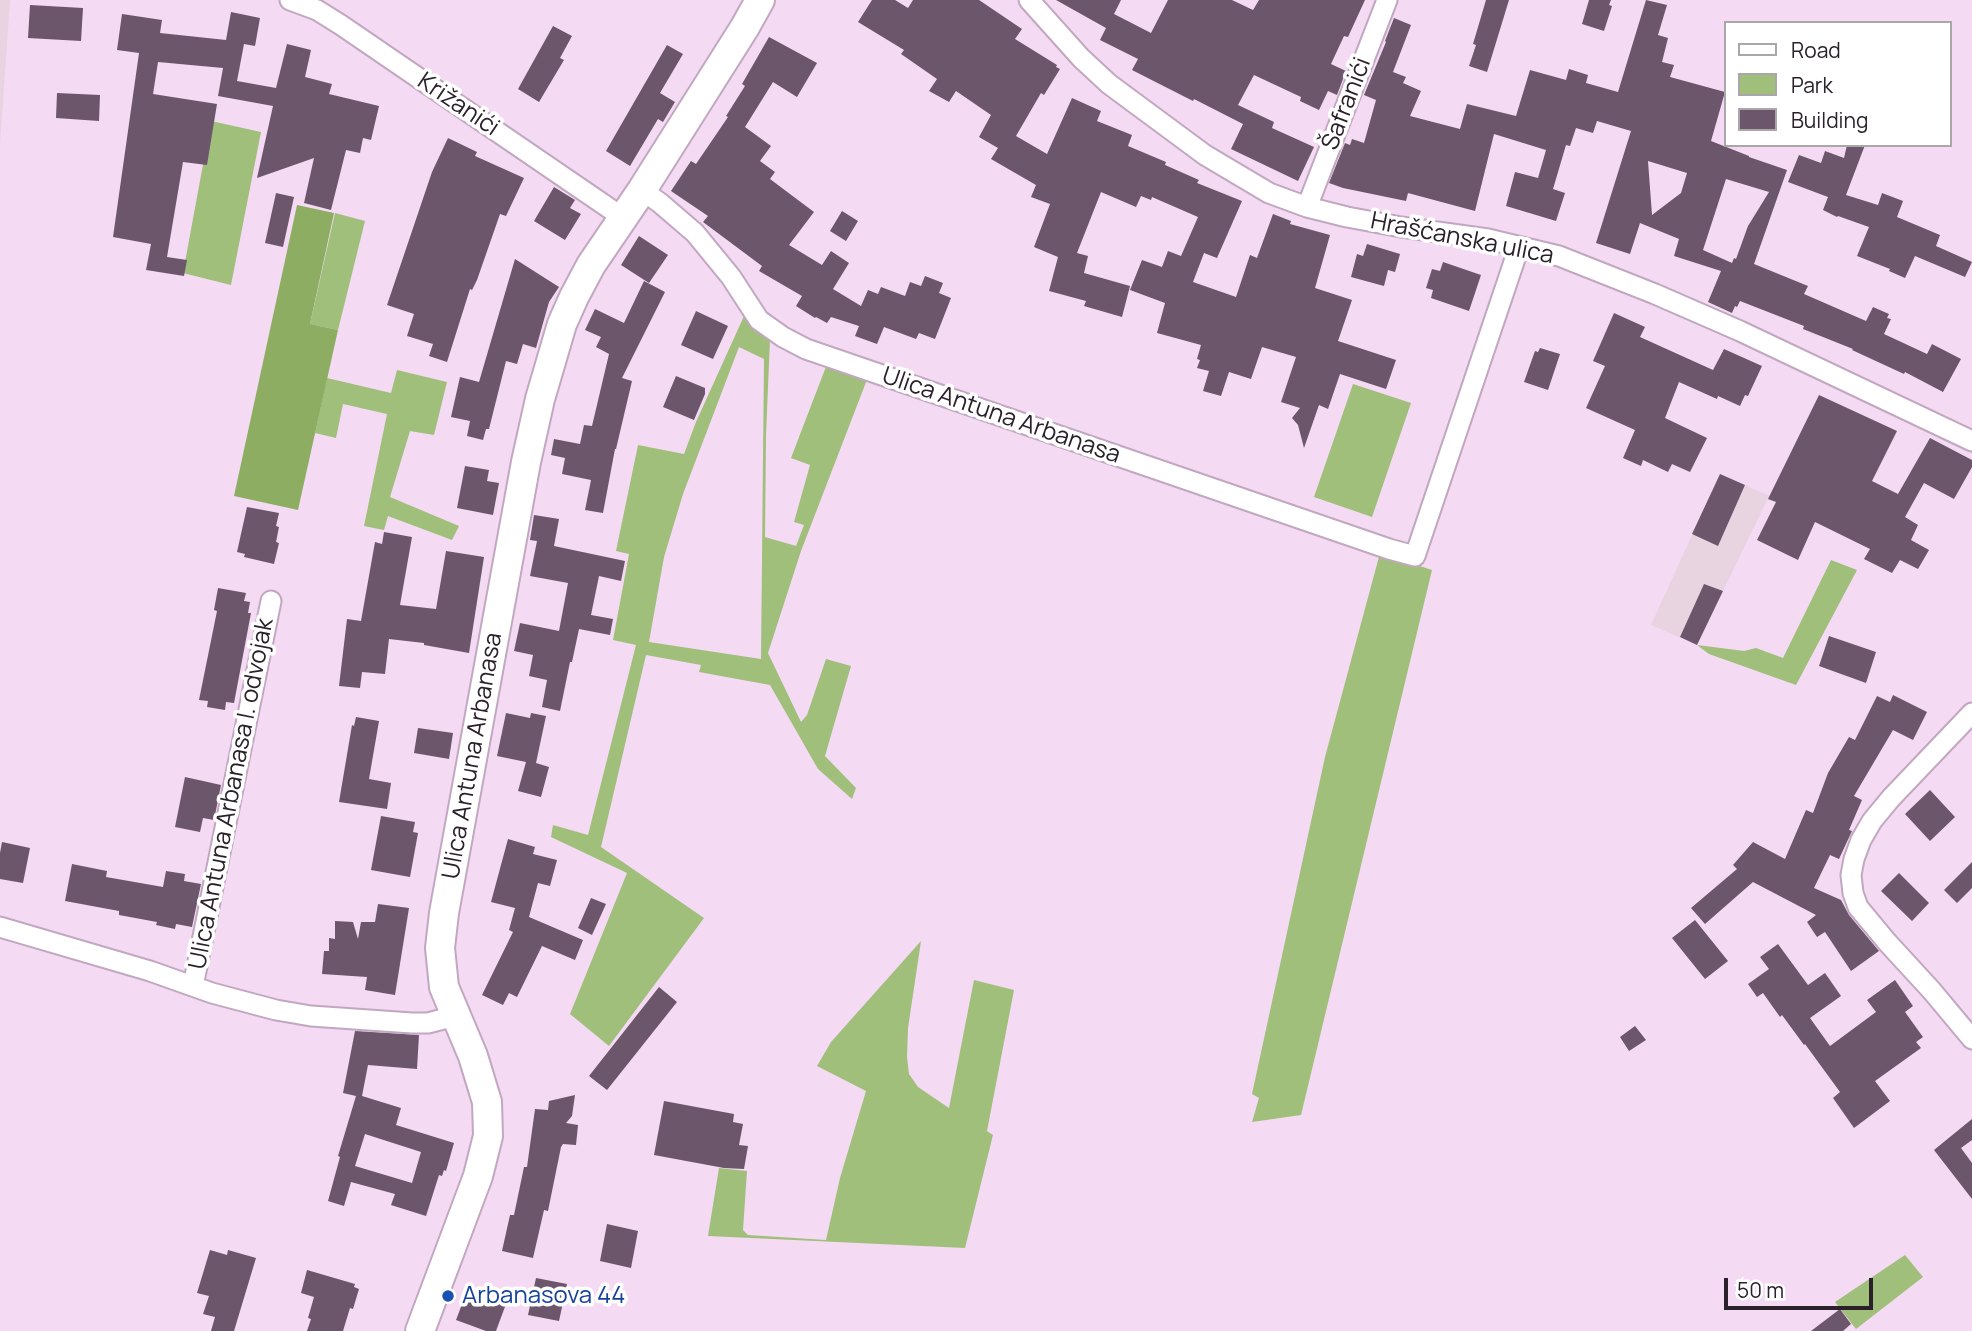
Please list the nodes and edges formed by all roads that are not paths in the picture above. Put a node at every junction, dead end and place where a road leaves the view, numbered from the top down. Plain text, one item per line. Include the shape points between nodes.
1 (290, 0) edge
2 (760, 0) edge
3 (1029, 0) edge
4 (1387, 0) edge
5 (642, 190) junction
6 (1307, 207) junction
7 (622, 217) junction
8 (1519, 247) junction
9 (1972, 441) edge
10 (271, 601) dead end
11 (1972, 713) edge
12 (0, 927) edge
13 (193, 986) junction
14 (455, 1016) junction
15 (1972, 1040) edge
16 (420, 1331) edge

1 - 7 street, Križanići via 341,25
2 - 5 main road, Ulica Antuna Arbanasa
3 - 6 street, Hrašćanska ulica via 1080,58 1152,117 1230,171
4 - 6 street, Šafranići
5 - 7 main road, Ulica Antuna Arbanasa
5 - 8 street, Ulica Antuna Arbanasa via 695,233 759,320 806,349 1415,556
6 - 8 street, Hrašćanska ulica
7 - 14 main road, Ulica Antuna Arbanasa via 574,296 533,428 442,932 442,976
8 - 9 street, Hrašćanska ulica via 1559,256 1655,294
10 - 13 street, Ulica Antuna Arbanasa I. odvojak
11 - 15 street via 1872,821 1851,875 1858,907
12 - 13 street, Ulica Antuna Arbanasa I. odvojak
13 - 14 street, Ulica Antuna Arbanasa I. odvojak via 311,1016 428,1023
14 - 16 main road, Ulica Antuna Arbanasa via 482,1083 488,1136 478,1176

